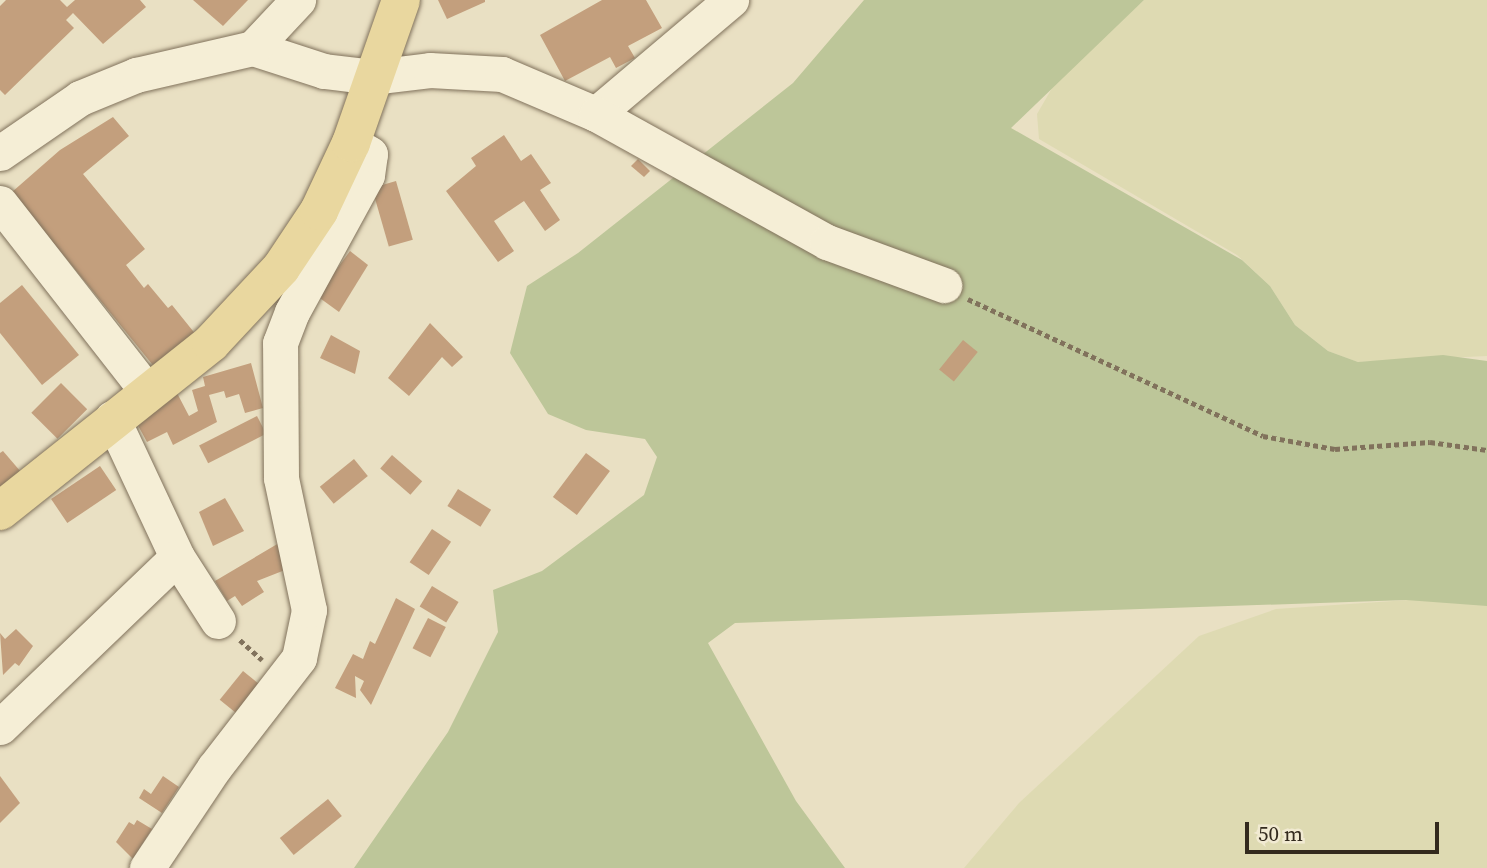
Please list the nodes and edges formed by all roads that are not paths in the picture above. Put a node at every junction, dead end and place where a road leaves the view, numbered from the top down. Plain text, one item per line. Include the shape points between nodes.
1 (299, 0) edge
2 (401, 0) edge
3 (731, 0) edge
4 (253, 48) junction
5 (373, 77) junction
6 (596, 114) junction
7 (351, 143) junction
8 (0, 153) edge
9 (0, 203) edge
10 (944, 285) road end
11 (146, 390) junction
12 (113, 418) junction
13 (0, 512) edge
14 (177, 557) junction
15 (218, 621) road end
16 (0, 727) edge
17 (146, 868) edge

1 - 4 street
2 - 5 main road
3 - 6 street
4 - 5 street via 324,71
4 - 8 street via 136,75 79,98
5 - 6 street via 430,71 502,74
5 - 7 main road
6 - 10 street via 827,242
7 - 11 main road via 307,230 259,295 211,342
7 - 17 street via 370,154 367,174 292,312 281,343 281,478 309,610 299,659 214,768
9 - 11 street
11 - 12 main road
12 - 13 main road
12 - 14 street
14 - 15 street
14 - 16 street

